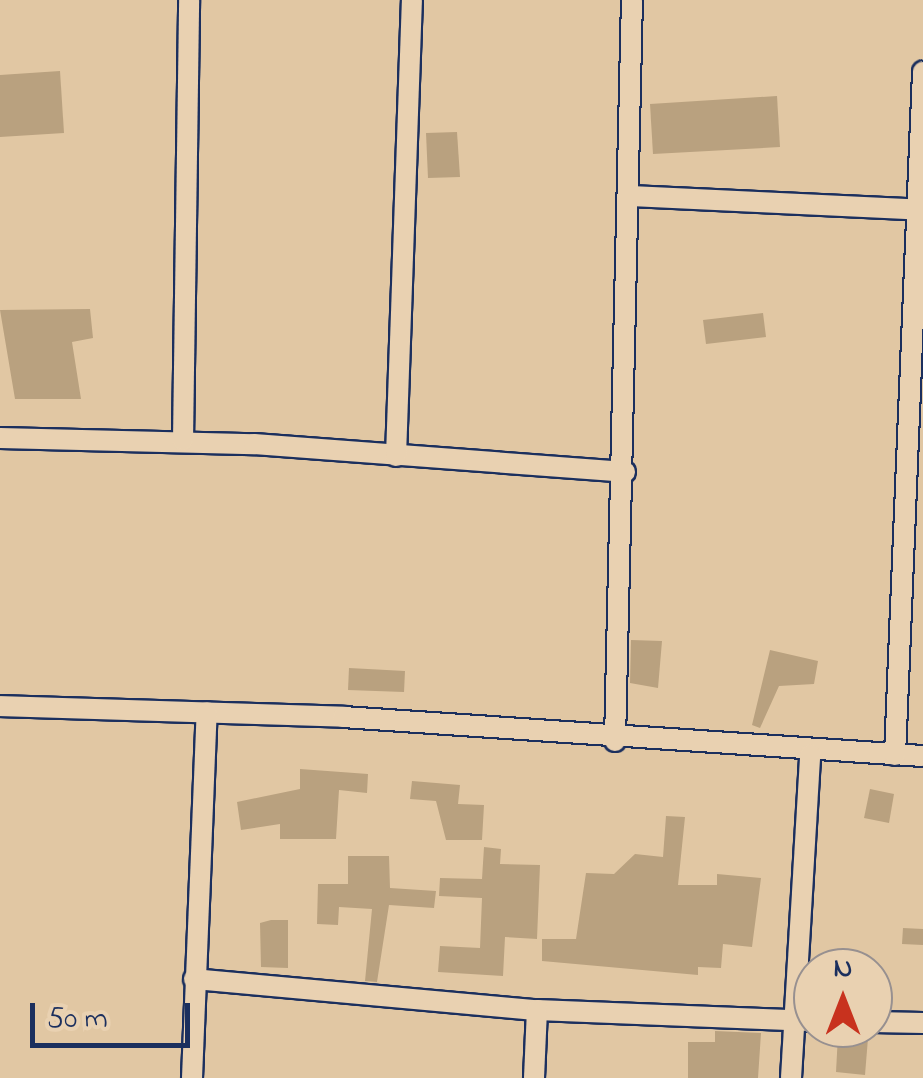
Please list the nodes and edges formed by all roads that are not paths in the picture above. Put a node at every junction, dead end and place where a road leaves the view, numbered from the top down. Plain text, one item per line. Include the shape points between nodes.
1 (189, 0) edge
2 (412, 0) edge
3 (632, 0) edge
4 (923, 72) edge
5 (630, 196) junction
6 (920, 210) edge
7 (0, 438) edge
8 (183, 440) junction
9 (396, 456) junction
10 (625, 472) junction
11 (0, 706) edge
12 (207, 712) junction
13 (615, 741) junction
14 (810, 755) junction
15 (896, 755) junction
16 (923, 756) edge
17 (805, 948) edge
18 (194, 979) junction
19 (537, 1010) junction
20 (793, 1021) edge
21 (893, 1022) edge
22 (923, 1023) edge
23 (797, 1048) edge
24 (192, 1078) edge
25 (534, 1078) edge
26 (791, 1078) edge

1 - 8 street
2 - 9 street
3 - 5 street
4 - 6 street
5 - 6 street
5 - 10 street
6 - 15 street
7 - 8 street
8 - 9 street
9 - 10 street
10 - 13 street
11 - 12 street
12 - 13 street
12 - 18 street
13 - 14 street
14 - 15 street
14 - 17 street
15 - 16 street
18 - 19 street
18 - 24 street
19 - 20 street
19 - 25 street
21 - 22 street
23 - 26 street

